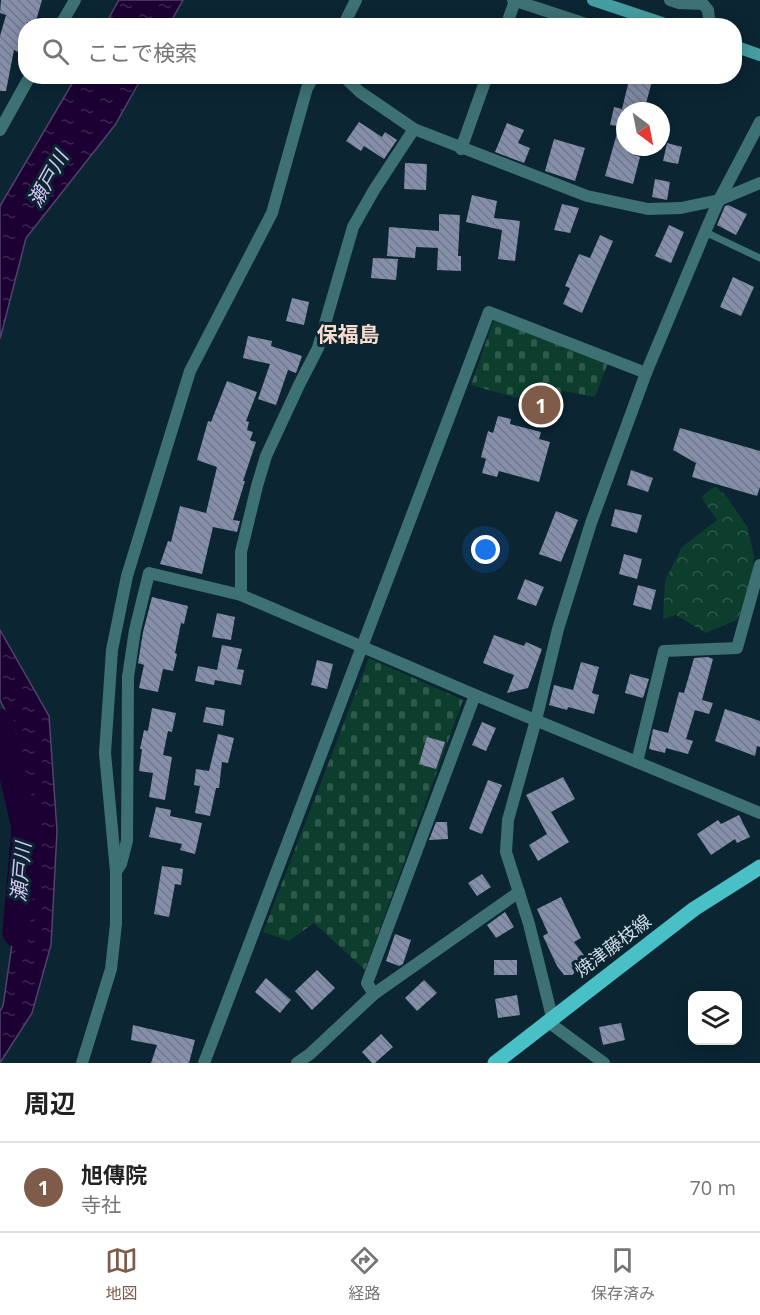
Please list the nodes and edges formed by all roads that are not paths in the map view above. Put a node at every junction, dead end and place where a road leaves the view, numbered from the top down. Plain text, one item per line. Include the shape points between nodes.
1 (75, 0) edge
2 (356, 0) edge
3 (514, 0) edge
4 (593, 0) edge
5 (670, 0) edge
6 (65, 18) edge
7 (347, 18) edge
8 (508, 18) edge
9 (568, 18) edge
10 (647, 18) edge
11 (711, 18) edge
12 (742, 49) edge
13 (760, 55) edge
14 (26, 84) edge
15 (309, 84) edge
16 (352, 84) edge
17 (484, 84) edge
18 (760, 122) edge
19 (414, 129) junction
20 (0, 130) edge
21 (461, 149) junction
22 (760, 183) edge
23 (719, 200) junction
24 (705, 232) junction
25 (760, 258) edge
26 (646, 373) junction
27 (760, 565) edge
28 (241, 595) junction
29 (363, 648) junction
30 (475, 695) junction
31 (536, 720) junction
32 (637, 762) junction
33 (760, 813) edge
34 (760, 867) edge
35 (116, 872) junction
36 (519, 892) junction
37 (374, 994) junction
38 (549, 1019) junction
39 (82, 1063) edge
40 (204, 1063) edge
41 (297, 1063) edge
42 (495, 1063) edge
43 (604, 1063) edge

1 - 6 street
2 - 7 street
3 - 8 street
3 - 9 street
4 - 10 main road
5 - 11 street via 702,4
12 - 13 main road
14 - 20 street
15 - 35 street via 272,213 189,371 127,576 112,650 105,753
16 - 19 street
17 - 21 street
18 - 23 street
19 - 21 street
19 - 28 street via 353,228 318,348 266,456 241,552
21 - 23 street via 587,196 648,209 681,208
22 - 23 street
23 - 24 street
24 - 25 lane
24 - 26 street
26 - 29 street via 489,312
26 - 31 street via 591,523 558,629
27 - 32 street via 737,648 664,651
28 - 29 street
28 - 35 street via 148,573 128,676 127,841
29 - 30 street
29 - 40 street
30 - 31 street
30 - 37 street via 367,983
31 - 32 street
31 - 36 street via 508,820 506,852
32 - 33 street
34 - 38 main road, 焼津藤枝線 via 693,909
35 - 39 street via 111,969
36 - 37 street
36 - 38 street
37 - 41 street
38 - 42 main road, 焼津藤枝線
38 - 43 street

